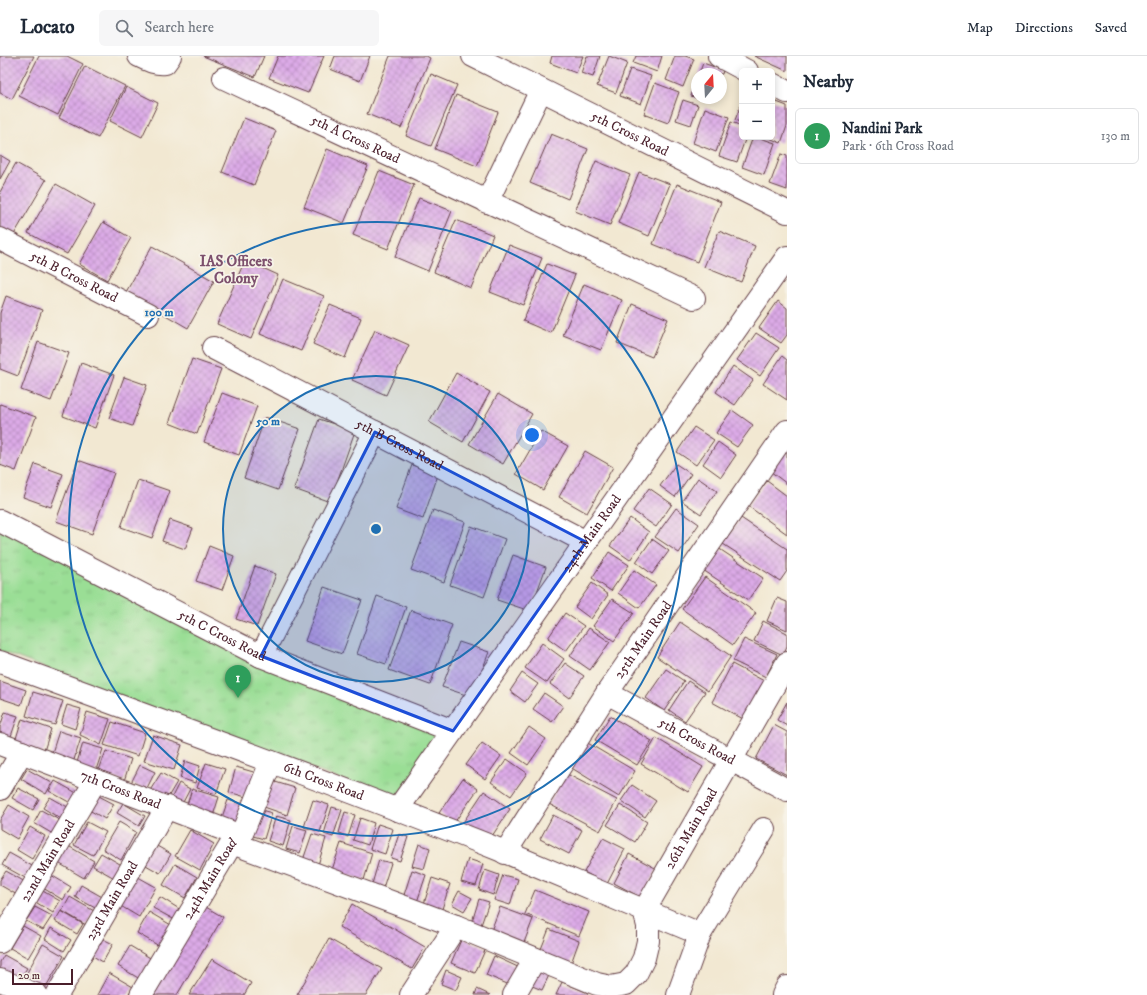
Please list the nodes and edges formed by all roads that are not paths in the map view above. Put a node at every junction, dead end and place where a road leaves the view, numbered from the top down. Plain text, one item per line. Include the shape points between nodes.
1 (139, 56) edge
2 (170, 56) edge
3 (473, 56) edge
4 (718, 56) edge
5 (741, 68) edge
6 (224, 78) dead end
7 (775, 86) edge
8 (542, 90) junction
9 (787, 92) edge
10 (487, 202) junction
11 (787, 212) edge
12 (0, 240) edge
13 (787, 257) edge
14 (694, 298) dead end
15 (148, 315) dead end
16 (213, 348) dead end
17 (787, 431) edge
18 (375, 432) junction
19 (0, 521) edge
20 (586, 542) junction
21 (261, 656) junction
22 (0, 662) edge
23 (787, 663) edge
24 (607, 693) junction
25 (453, 731) junction
26 (0, 744) edge
27 (22, 752) junction
28 (731, 760) junction
29 (272, 762) junction
30 (96, 780) junction
31 (0, 789) edge
32 (787, 790) edge
33 (167, 808) junction
34 (397, 810) junction
35 (764, 829) dead end
36 (237, 840) junction
37 (505, 852) junction
38 (644, 911) junction
39 (456, 926) junction
40 (700, 934) junction
41 (0, 942) edge
42 (535, 959) junction
43 (0, 980) edge
44 (787, 987) edge
45 (600, 989) edge
46 (37, 995) edge
47 (57, 995) edge
48 (141, 995) edge
49 (411, 995) edge
50 (514, 995) edge
51 (678, 995) edge
52 (783, 995) edge

1 - 2 street via 160,64 165,63
3 - 8 street, 5th Cross Road
4 - 5 street
6 - 10 street, 5th A Cross Road
7 - 9 street
8 - 10 street
8 - 11 street, 5th Cross Road
10 - 14 street, 5th A Cross Road
12 - 15 street, 5th B Cross Road
13 - 20 street, 24th Main Road
16 - 18 street, 5th B Cross Road
17 - 24 street, 25th Main Road
18 - 20 street, 5th B Cross Road
18 - 21 street
19 - 21 street, 5th C Cross Road
20 - 25 street, 24th Main Road
21 - 25 street, 5th C Cross Road
22 - 29 street, 6th Cross Road
23 - 28 street, 26th Main Road
24 - 28 street, 5th Cross Road
24 - 37 street, 25th Main Road
25 - 34 street, 24th Main Road
26 - 27 street, 7th Cross Road
27 - 30 street, 7th Cross Road
27 - 31 street
28 - 32 street, 5th Cross Road
28 - 38 street, 26th Main Road
29 - 34 street, 6th Cross Road
29 - 36 street, 24th Main Road
30 - 33 street, 7th Cross Road
30 - 41 street, 22nd Main Road
33 - 36 street, 7th Cross Road
33 - 47 street, 23rd Main Road
34 - 37 street, 6th Cross Road
35 - 40 street
36 - 39 street
36 - 48 street, 24th Main Road
37 - 38 street, 6th Cross Road
38 - 40 street, 6th Cross Road
38 - 45 street via 648,926 648,942 636,974 626,984
39 - 42 street
39 - 49 street
40 - 51 street
42 - 45 street
42 - 50 street
43 - 46 street
44 - 52 street

